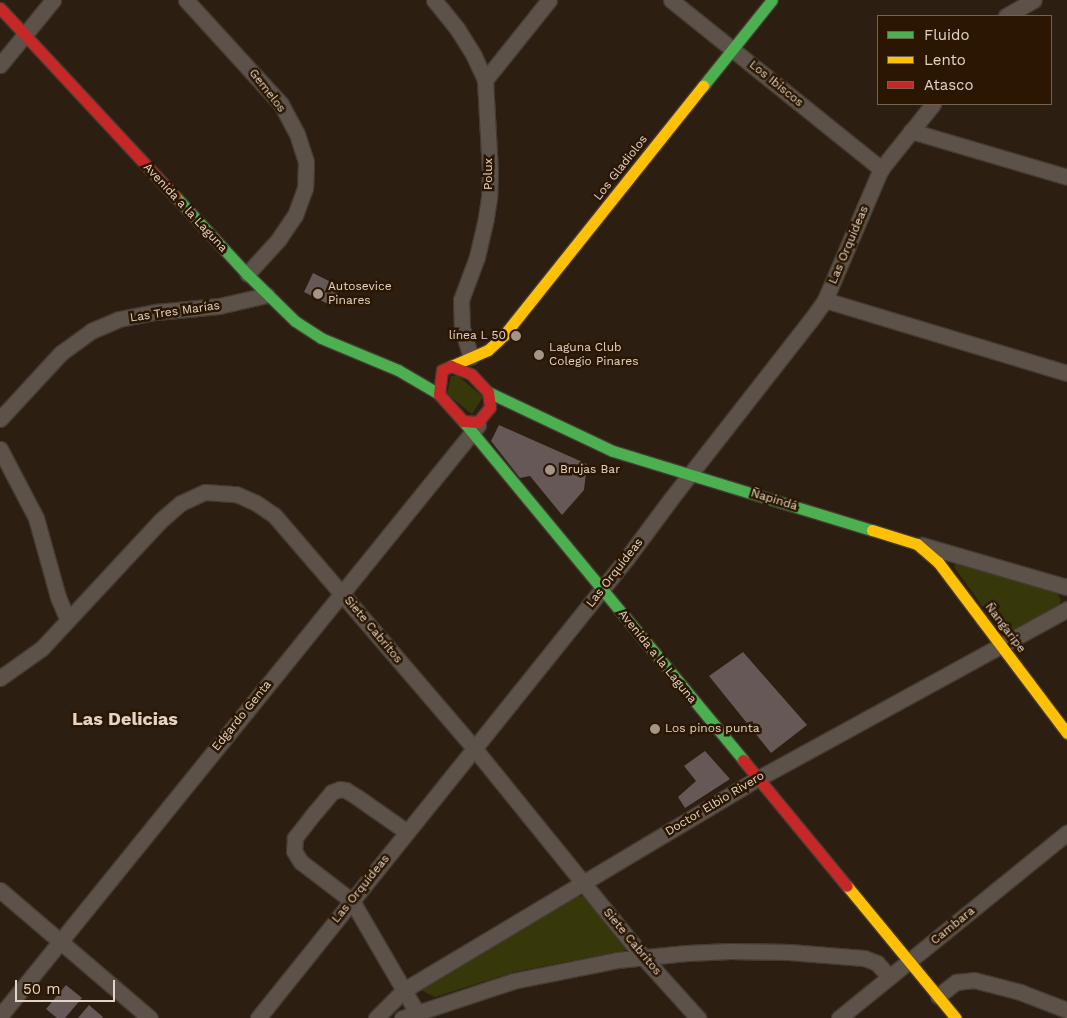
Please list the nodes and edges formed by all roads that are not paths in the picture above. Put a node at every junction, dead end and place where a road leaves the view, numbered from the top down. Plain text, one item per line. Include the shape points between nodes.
1 (53, 0) edge
2 (186, 0) edge
3 (434, 0) edge
4 (548, 0) edge
5 (671, 0) edge
6 (772, 0) edge
7 (1017, 0) edge
8 (1034, 0) edge
9 (0, 8) edge
10 (1006, 15) edge
11 (1007, 15) edge
12 (24, 35) junction
13 (734, 49) junction
14 (0, 65) edge
15 (485, 80) junction
16 (932, 105) edge
17 (911, 131) junction
18 (881, 169) junction
19 (1067, 177) edge
20 (247, 274) junction
21 (267, 295) junction
22 (825, 300) junction
23 (488, 350) junction
24 (471, 357) junction
25 (437, 369) junction
26 (398, 370) junction
27 (1067, 373) edge
28 (486, 389) junction
29 (439, 394) junction
30 (485, 416) joint
31 (0, 419) edge
32 (467, 427) junction
33 (0, 449) edge
34 (691, 475) junction
35 (917, 544) junction
36 (1067, 587) edge
37 (603, 589) junction
38 (342, 594) junction
39 (1067, 609) edge
40 (68, 620) junction
41 (1000, 646) junction
42 (0, 678) edge
43 (1067, 733) edge
44 (474, 748) junction
45 (757, 778) junction
46 (407, 832) junction
47 (1067, 833) edge
48 (582, 882) junction
49 (0, 890) edge
50 (352, 901) junction
51 (61, 940) junction
52 (644, 958) junction
53 (909, 961) junction
54 (890, 977) junction
55 (404, 990) junction
56 (938, 996) junction
57 (1067, 1010) edge
58 (0, 1016) edge
59 (413, 1016) edge
60 (150, 1018) edge
61 (258, 1018) edge
62 (376, 1018) edge
63 (698, 1018) edge
64 (839, 1018) edge
65 (956, 1018) edge

1 - 12 street
2 - 20 street, Gemelos via 281,104 297,134 306,162 305,188 295,215 279,239
3 - 15 street, Polux via 458,30
4 - 15 street
5 - 13 street, Los Ibiscos
6 - 13 street, Los Gladiolos
7 - 10 street
8 - 11 street
9 - 12 street, Avenida a la Laguna
12 - 14 street
12 - 20 street, Avenida a la Laguna
13 - 18 street, Los Ibiscos
13 - 23 street, Los Gladiolos via 542,289
15 - 24 street, Polux via 489,198 477,257 460,300 462,328
16 - 17 street, Las Orquídeas
17 - 18 street, Las Orquídeas
17 - 19 street
18 - 22 street, Las Orquídeas
20 - 21 street, Avenida a la Laguna
21 - 26 street, Avenida a la Laguna via 295,321 321,338
21 - 31 street, Las Tres Marías via 228,304 119,319 90,331 61,353
22 - 27 street
22 - 34 street, Las Orquídeas
23 - 24 street, Los Gladiolos
23 - 28 street
24 - 25 street, Los Gladiolos
25 - 26 street, Avenida a la Laguna
25 - 28 street, Ñapindá via 462,368
25 - 29 street
26 - 29 street, Avenida a la Laguna
28 - 30 street via 490,407
28 - 34 street, Ñapindá via 613,451
29 - 32 street, Avenida a la Laguna
30 - 32 street, Edgardo Genta
32 - 37 street, Avenida a la Laguna
32 - 38 street, Edgardo Genta
33 - 40 street via 36,518 58,597
34 - 35 street, Ñapindá
34 - 37 street, Las Orquídeas
35 - 36 street, Ñapindá
35 - 41 street, Ñangaripe via 938,562
37 - 44 street, Las Orquídeas
37 - 45 street, Avenida a la Laguna
38 - 40 street, Siete Cabritos via 274,515 236,494 206,492 181,503 160,521
38 - 44 street, Siete Cabritos
38 - 51 street, Edgardo Genta
39 - 41 street, Doctor Elbio Rivero
40 - 42 street, Siete Cabritos via 42,648
41 - 43 street, Ñangaripe
41 - 45 street, Doctor Elbio Rivero
44 - 46 street, Las Orquídeas
44 - 48 street, Siete Cabritos
45 - 48 street, Doctor Elbio Rivero
45 - 53 street, Avenida a la Laguna
46 - 50 street, Las Orquídeas
46 - 50 street via 346,790 332,792 315,812 295,838 294,851 301,862
47 - 53 street, Cambara
48 - 52 street, Siete Cabritos
48 - 55 street, Doctor Elbio Rivero
49 - 51 street
50 - 55 street
50 - 61 street, Las Orquídeas
51 - 58 street, Edgardo Genta
51 - 60 street
52 - 54 street via 730,951 816,954 864,958 876,963
52 - 59 street via 617,960 513,981
52 - 63 street, Siete Cabritos
53 - 54 street, Cambara
53 - 56 street, Avenida a la Laguna
54 - 64 street, Cambara
55 - 59 street
55 - 62 street, Doctor Elbio Rivero
56 - 57 street via 956,982 974,980 1020,992
56 - 65 street, Avenida a la Laguna

